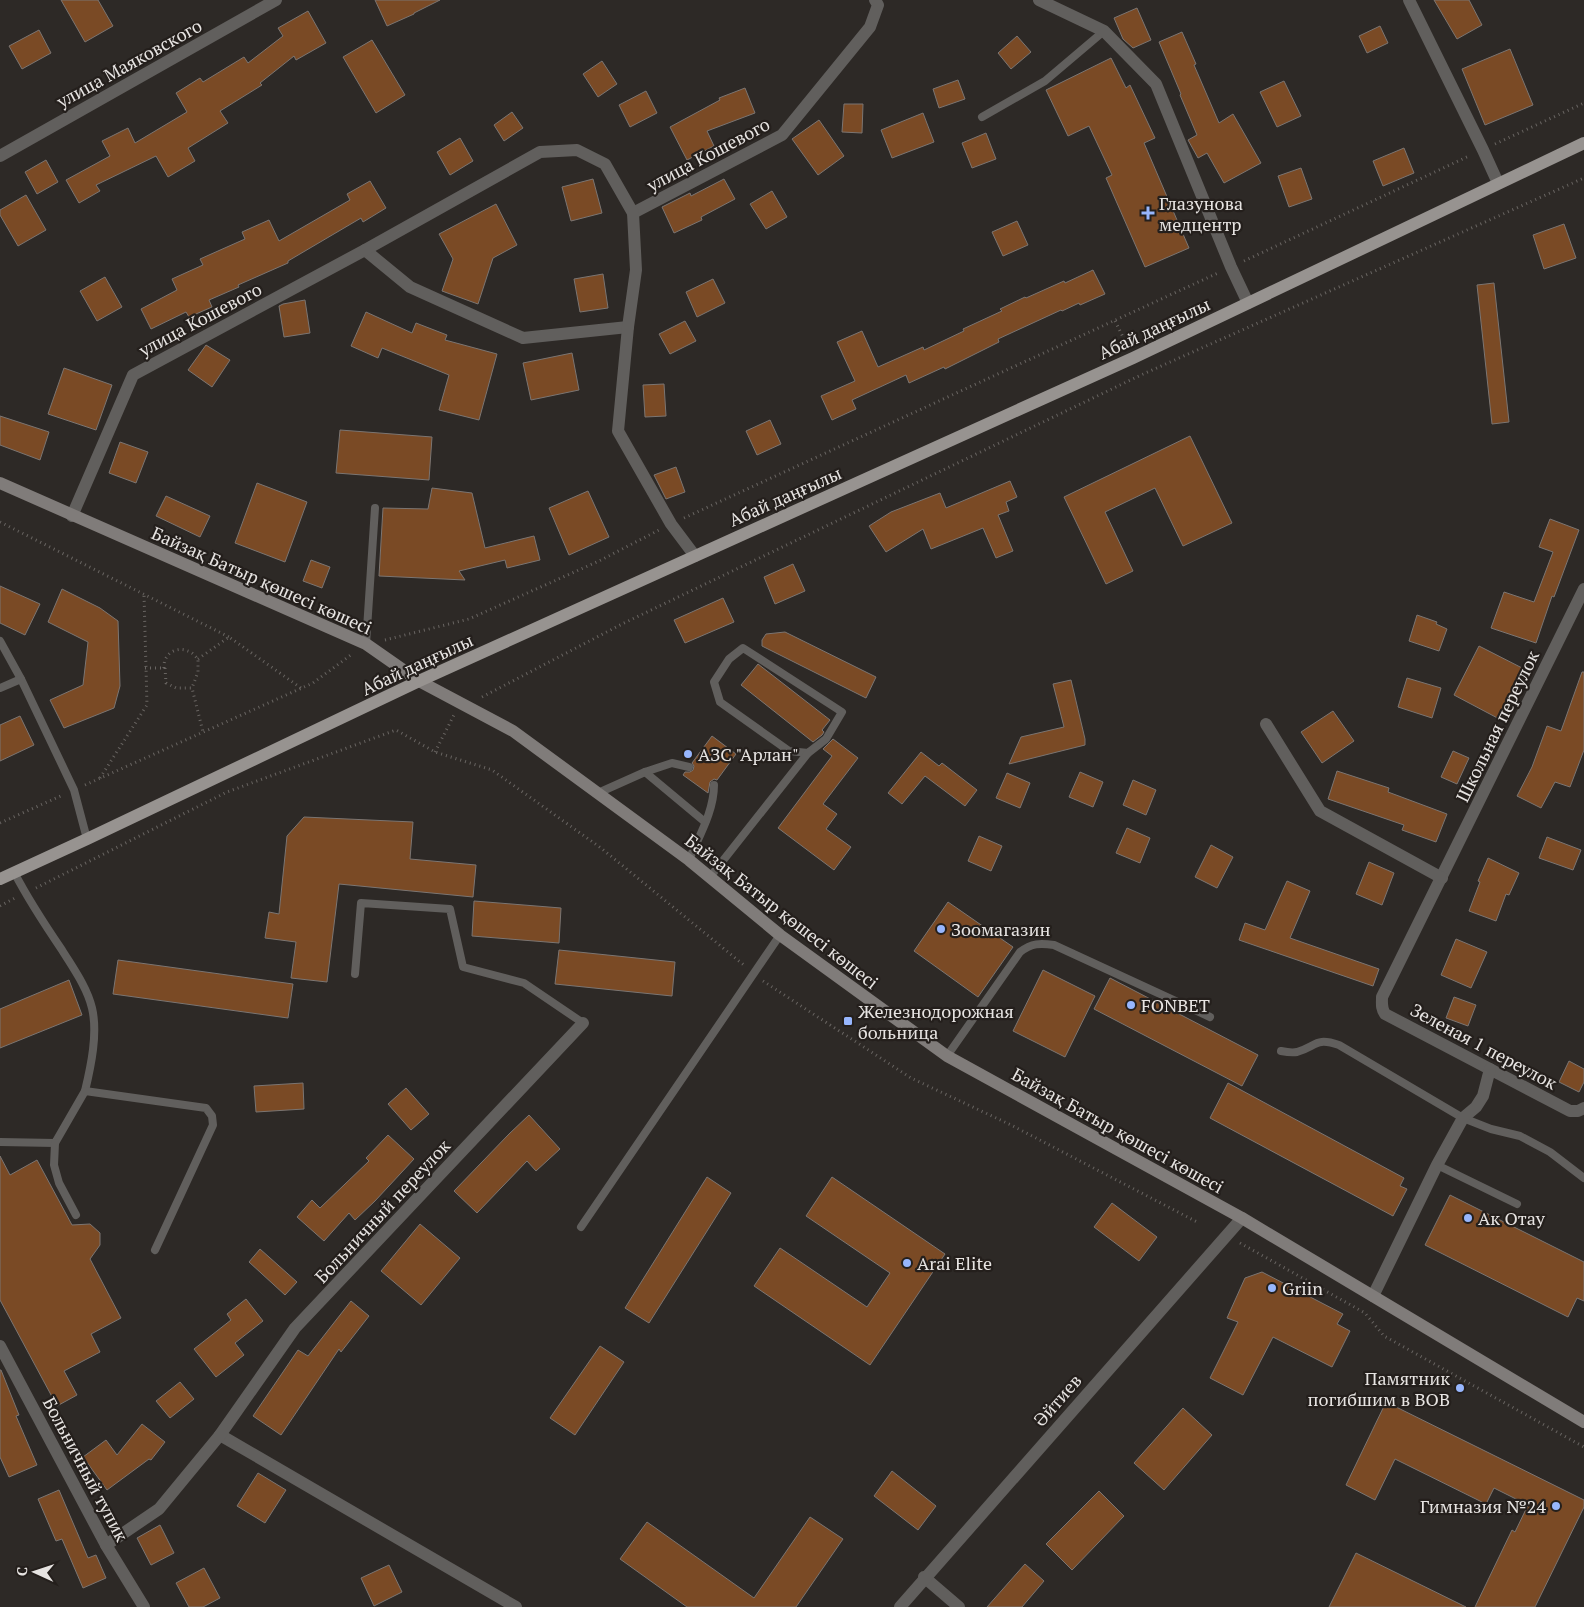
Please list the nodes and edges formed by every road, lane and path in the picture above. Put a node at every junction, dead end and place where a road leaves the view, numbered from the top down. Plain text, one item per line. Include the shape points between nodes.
1 (276, 0) edge
2 (876, 0) edge
3 (1038, 0) edge
4 (1409, 0) edge
5 (1104, 31) junction
6 (1584, 103) edge
7 (982, 118) dead end
8 (1584, 143) edge
9 (1484, 150) junction
10 (0, 156) edge
11 (1584, 178) edge
12 (1498, 183) junction
13 (634, 213) junction
14 (365, 250) junction
15 (1231, 267) junction
16 (1248, 303) junction
17 (628, 327) junction
18 (0, 483) edge
19 (375, 508) dead end
20 (72, 516) junction
21 (0, 522) edge
22 (671, 524) junction
23 (695, 556) junction
24 (1584, 589) edge
25 (144, 594) junction
26 (229, 637) junction
27 (0, 641) edge
28 (366, 644) junction
29 (198, 659) junction
30 (145, 668) junction
31 (164, 668) junction
32 (21, 679) junction
33 (419, 681) junction
34 (0, 688) edge
35 (192, 688) junction
36 (301, 688) junction
37 (461, 702) junction
38 (1266, 724) dead end
39 (202, 732) junction
40 (435, 752) junction
41 (808, 753) junction
42 (689, 767) dead end
43 (645, 772) junction
44 (99, 778) junction
45 (714, 785) dead end
46 (74, 790) junction
47 (598, 793) junction
48 (705, 822) junction
49 (0, 823) edge
50 (87, 839) junction
51 (689, 860) junction
52 (14, 872) junction
53 (710, 877) junction
54 (1442, 878) junction
55 (0, 879) edge
56 (25, 893) junction
57 (0, 906) edge
58 (780, 935) junction
59 (355, 974) dead end
60 (754, 974) junction
61 (1382, 997) joint
62 (1210, 1018) dead end
63 (583, 1023) joint
64 (1281, 1051) dead end
65 (947, 1056) junction
66 (1490, 1070) junction
67 (85, 1091) junction
68 (1584, 1108) edge
69 (1463, 1118) junction
70 (0, 1142) edge
71 (55, 1143) junction
72 (1437, 1165) junction
73 (1584, 1178) edge
74 (1517, 1204) dead end
75 (76, 1215) dead end
76 (1242, 1218) junction
77 (1199, 1223) dead end
78 (581, 1227) dead end
79 (1237, 1241) dead end
80 (156, 1250) dead end
81 (1373, 1296) junction
82 (0, 1346) edge
83 (1584, 1422) edge
84 (220, 1435) junction
85 (1584, 1447) edge
86 (106, 1545) junction
87 (924, 1577) junction
88 (144, 1607) edge
89 (516, 1607) edge
90 (900, 1607) edge
91 (960, 1607) edge

1 - 10 street, улица Маяковского
2 - 13 street, улица Кошевого via 878,5 870,27 782,135
3 - 5 street
4 - 9 street
5 - 7 lane via 1045,81
5 - 15 street via 1156,84
6 - 9 path
8 - 12 main road, Абай даңғылы
9 - 12 street
9 - 15 path
11 - 37 path via 1141,375 622,624 485,696
12 - 16 main road, Абай даңғылы
13 - 14 street, улица Кошевого via 605,164 577,150 540,152
13 - 17 street, улица Кошевого via 636,270
14 - 17 street via 410,287 523,338
14 - 20 street, улица Кошевого via 133,375
15 - 16 street
15 - 22 path
16 - 23 main road, Абай даңғылы
17 - 22 street, улица Кошевого via 618,431
18 - 20 main road, Байзақ Батыр қөшесі көшесі
19 - 28 lane
20 - 28 main road, Байзақ Батыр қөшесі көшесі
21 - 25 path
22 - 23 street, улица Кошевого
22 - 28 path via 600,561 470,619
23 - 33 main road, Абай даңғылы
24 - 54 street, Школьная переулок
25 - 26 path
25 - 30 path
26 - 29 path
26 - 36 path
27 - 32 lane
28 - 33 main road, Байзақ Батыр қөшесі көшесі
28 - 36 path via 313,683
29 - 31 path via 189,651 177,649 167,655
29 - 35 path via 198,672
30 - 31 path
30 - 44 path via 147,705
31 - 35 path via 166,683 176,688
32 - 34 lane
32 - 46 lane
33 - 37 main road, Байзақ Батыр қөшесі көшесі
33 - 50 main road, Абай даңғылы
35 - 39 path
36 - 39 path
37 - 40 path
37 - 47 main road, Байзақ Батыр қөшесі көшесі via 513,731
38 - 54 street via 1320,810
39 - 44 path
40 - 56 path via 396,730 227,792
40 - 60 path via 492,770 602,848
41 - 41 lane via 826,739 842,712 743,648 728,659 714,682 720,702 789,751
41 - 53 lane
42 - 43 lane via 672,763
43 - 47 lane
43 - 48 lane
44 - 46 path
45 - 48 lane via 714,797
46 - 49 path
46 - 50 lane
47 - 51 main road, Байзақ Батыр қөшесі көшесі
48 - 51 lane
50 - 52 main road, Абай даңғылы
51 - 53 main road, Байзақ Батыр қөшесі көшесі
52 - 55 main road, Абай даңғылы
52 - 56 lane
53 - 58 main road, Байзақ Батыр қөшесі көшесі
54 - 61 street, Школьная переулок
56 - 57 path
56 - 67 lane via 81,980 92,1008 92,1062
58 - 60 lane
58 - 65 main road, Байзақ Батыр қөшесі көшесі
59 - 63 lane via 361,903 450,909 463,967 524,983
60 - 77 path via 911,1078 1011,1125
60 - 78 lane
61 - 66 street, Зеленая 1 переулок via 1385,1014
62 - 65 lane via 1054,945 1042,943 1030,945 1020,952
63 - 84 street, Больничный переулок via 295,1328
64 - 69 lane via 1295,1052 1314,1043 1333,1043
65 - 76 main road, Байзақ Батыр қөшесі көшесі
66 - 68 street, Зеленая 1 переулок via 1570,1111 1578,1112
66 - 69 street via 1483,1096
67 - 71 lane
67 - 80 lane via 206,1108 212,1116 213,1125
69 - 72 street
69 - 73 lane via 1520,1136 1550,1152
70 - 71 lane
71 - 75 lane via 54,1165 59,1183
72 - 74 lane
72 - 81 street
76 - 81 main road, Байзақ Батыр қөшесі көшесі
76 - 87 street, Әйтиев
79 - 85 path via 1365,1313 1384,1336
81 - 83 main road, Байзақ Батыр қөшесі көшесі
82 - 86 street, Больничный тупик
84 - 86 street, Больничный переулок via 159,1509
84 - 89 street
86 - 88 street, Больничный тупик
87 - 90 street, Әйтиев
87 - 91 street

